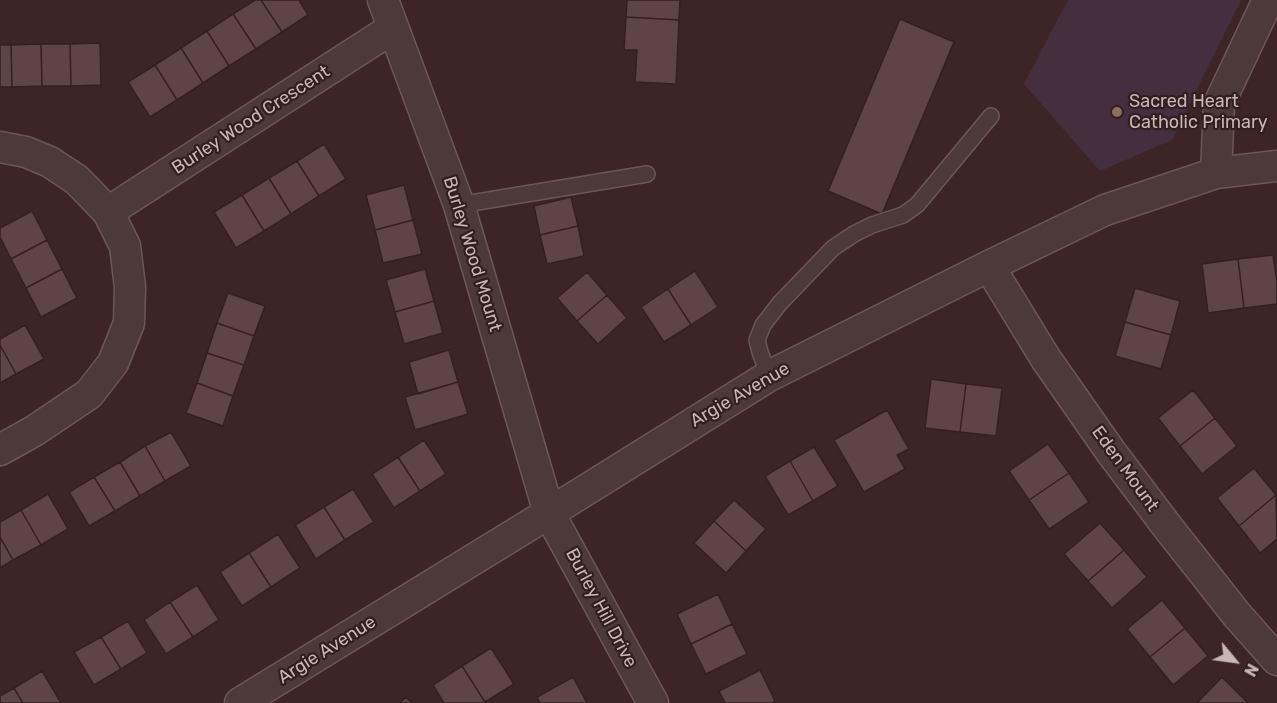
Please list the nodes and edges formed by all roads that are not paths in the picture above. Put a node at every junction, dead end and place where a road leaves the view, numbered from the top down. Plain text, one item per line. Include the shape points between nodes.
1 (382, 0) edge
2 (1268, 0) edge
3 (393, 28) junction
4 (991, 116) dead end
5 (0, 147) edge
6 (1277, 166) edge
7 (1216, 173) junction
8 (647, 174) dead end
9 (459, 205) junction
10 (108, 212) junction
11 (989, 266) junction
12 (769, 376) junction
13 (0, 450) edge
14 (549, 513) junction
15 (1277, 660) edge
16 (240, 703) edge
17 (653, 703) edge

1 - 3 street, Burley Wood Mount
2 - 7 street via 1219,104
3 - 9 street, Burley Wood Mount
3 - 10 street, Burley Wood Crescent
4 - 12 lane via 917,205 833,248 780,303 757,340
5 - 10 street via 50,162 77,180
6 - 7 street, Argie Avenue
7 - 11 street, Argie Avenue via 1105,210
8 - 9 lane
9 - 14 street, Burley Wood Mount
10 - 13 street via 125,246 130,287 129,323 113,363 89,394
11 - 12 street, Argie Avenue
11 - 15 street, Eden Mount via 1046,359 1111,452 1230,606
12 - 14 street, Argie Avenue
14 - 16 street, Argie Avenue
14 - 17 street, Burley Hill Drive

